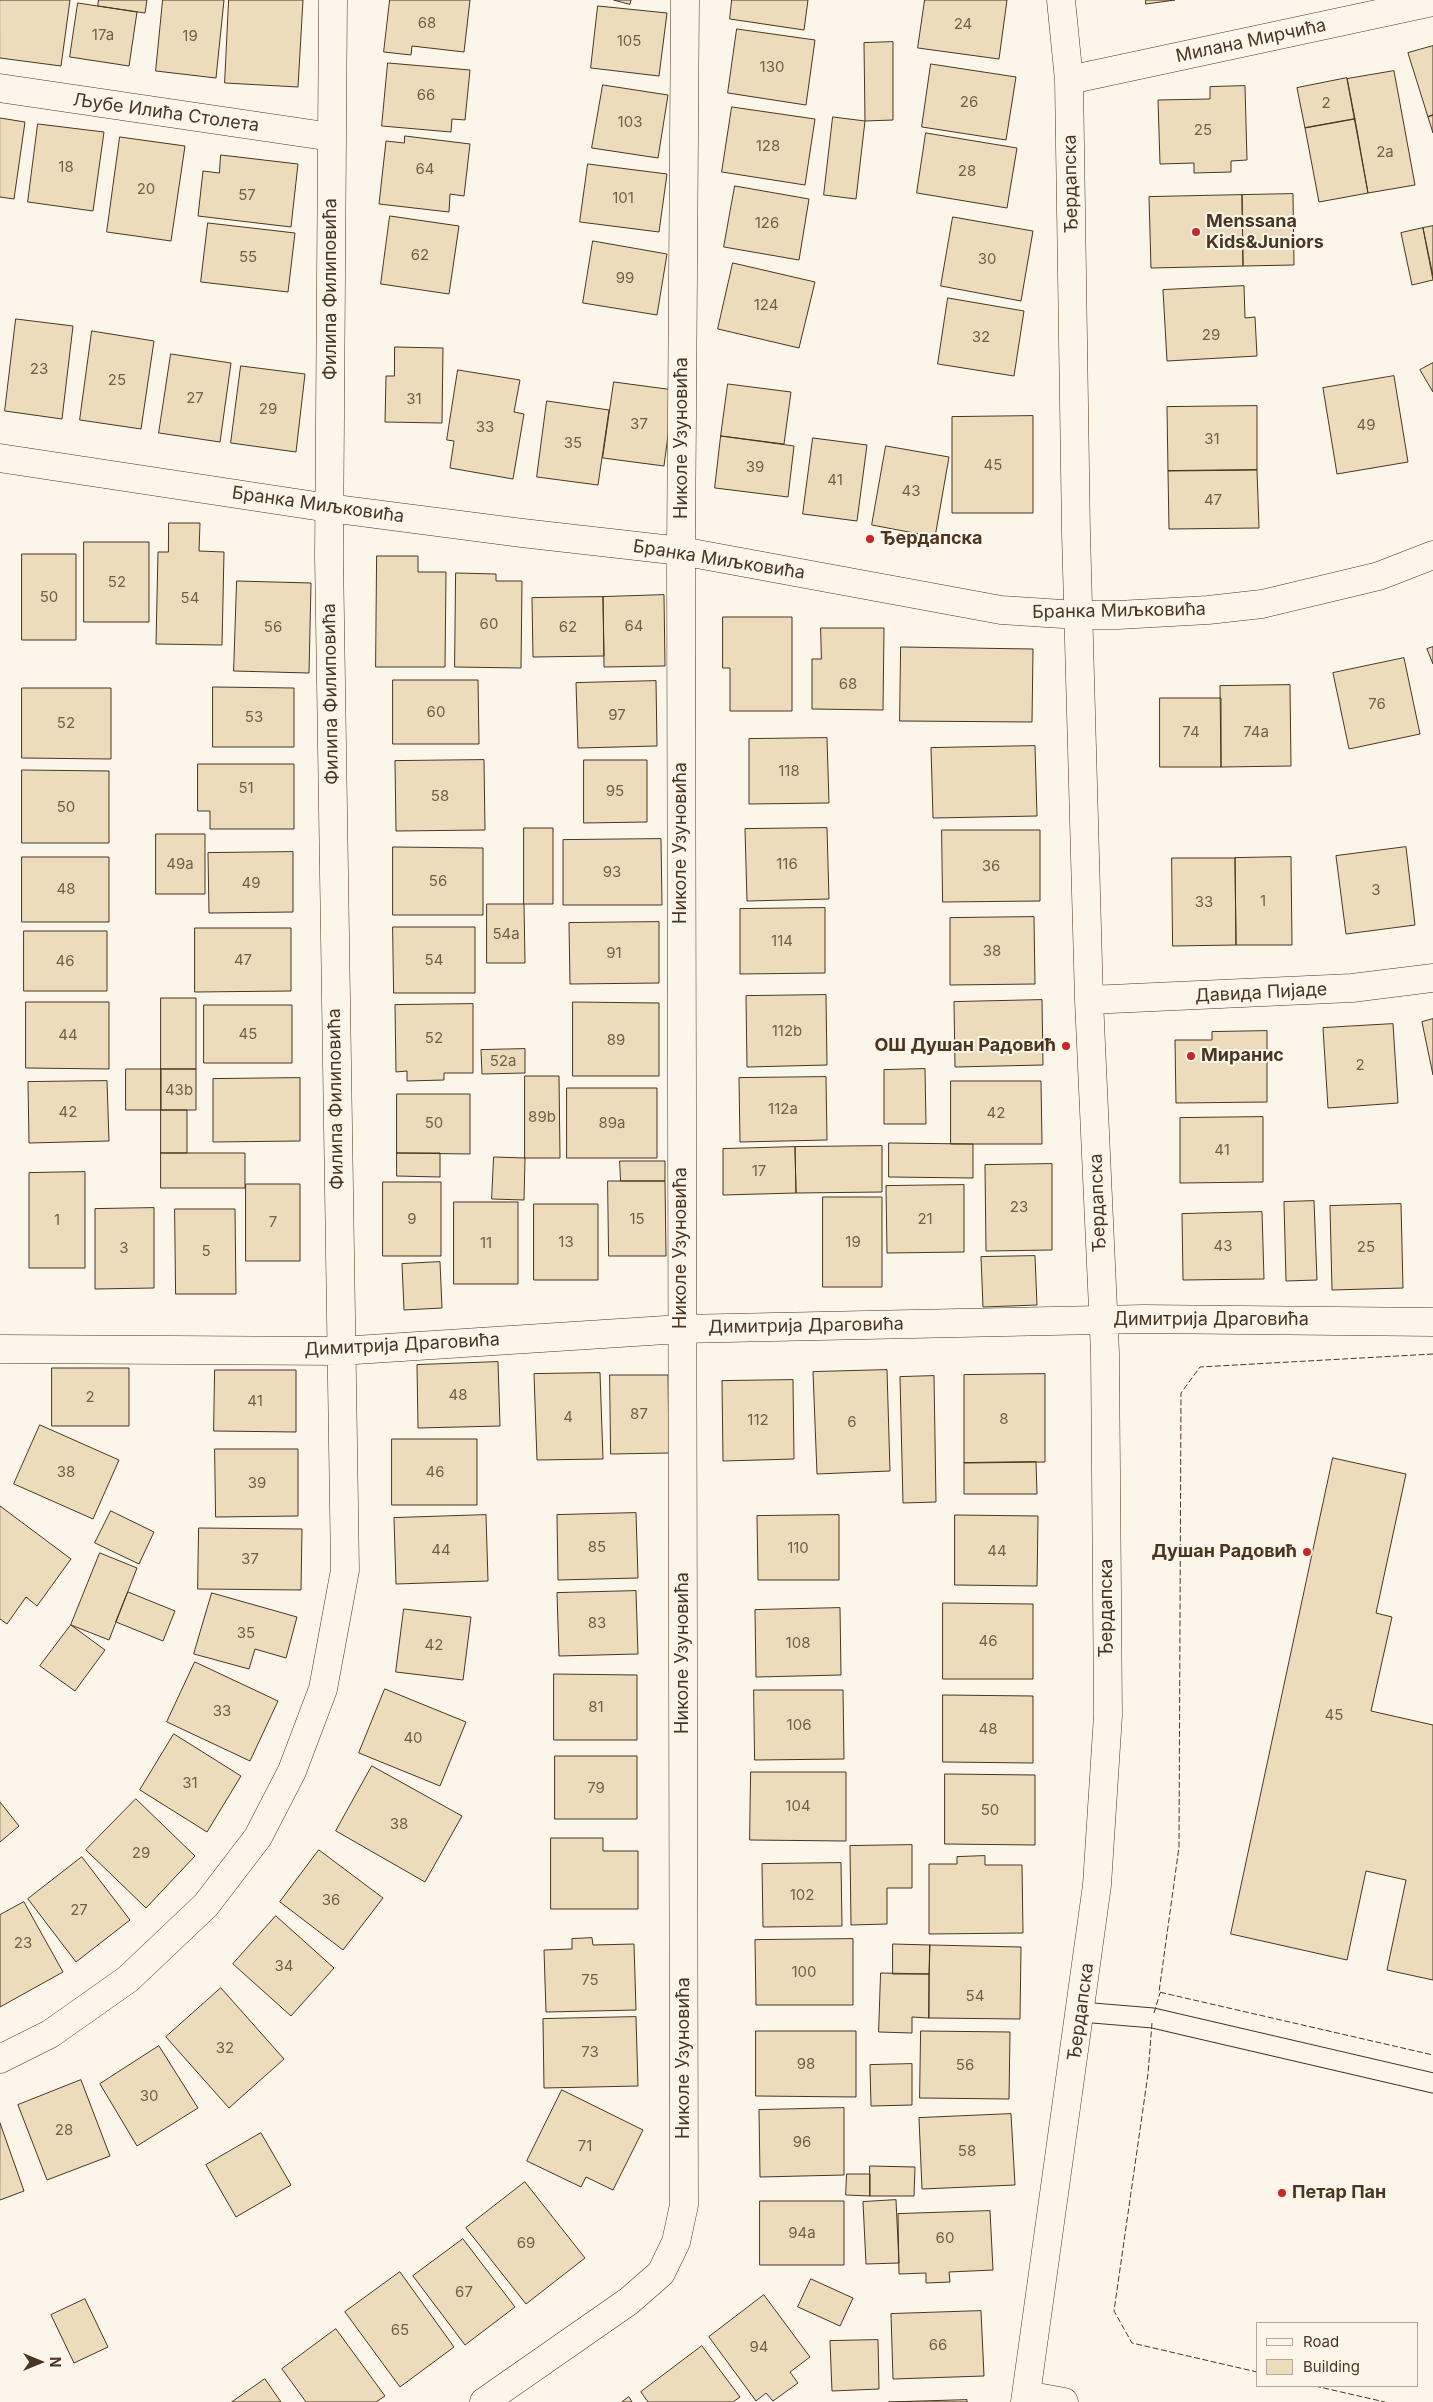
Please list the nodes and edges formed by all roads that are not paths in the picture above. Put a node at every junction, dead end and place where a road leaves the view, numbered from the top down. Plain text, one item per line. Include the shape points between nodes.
1 (333, 0) edge
2 (686, 0) edge
3 (1061, 0) edge
4 (1433, 2) edge
5 (1069, 80) junction
6 (0, 88) edge
7 (332, 137) junction
8 (0, 458) edge
9 (329, 508) junction
10 (681, 551) junction
11 (1433, 555) edge
12 (1078, 615) junction
13 (1433, 978) edge
14 (1089, 1000) junction
15 (1103, 1320) junction
16 (1433, 1322) edge
17 (681, 1329) junction
18 (0, 1349) edge
19 (340, 1351) junction
20 (1081, 2012) junction
21 (0, 2059) edge
22 (1433, 2083) edge
23 (1026, 2398) edge
24 (484, 2402) edge
25 (1064, 2402) edge

1 - 7 street, Филипа Филиповића
2 - 10 street, Николе Узуновића
3 - 5 street, Ђердапска
4 - 5 street, Милана Мирчића
5 - 12 street, Ђердапска
6 - 7 street, Љубе Илића Столета
7 - 9 street, Филипа Филиповића
8 - 9 street, Бранка Миљковића
9 - 10 street, Бранка Миљковића
9 - 19 street, Филипа Филиповића
10 - 12 street, Бранка Миљковића via 1001,610
10 - 17 street, Николе Узуновића
11 - 12 street, Бранка Миљковића via 1379,576 1262,604 1169,613
12 - 14 street, Ђердапска
13 - 14 street, Давида Пијаде via 1352,988
14 - 15 street, Ђердапска
15 - 16 street, Димитрија Драговића
15 - 17 street, Димитрија Драговића
15 - 20 street, Ђердапска via 1108,1715 1097,1885
17 - 19 street, Димитрија Драговића
17 - 24 street, Николе Узуновића via 684,2205 676,2242 661,2273 629,2301
18 - 19 street, Димитрија Драговића
19 - 21 street, Филипа Филиповића via 345,1570 323,1689 292,1771 258,1837 206,1905 128,1979 50,2034
20 - 22 lane via 1153,2018
20 - 23 street, Ђердапска
23 - 25 street

